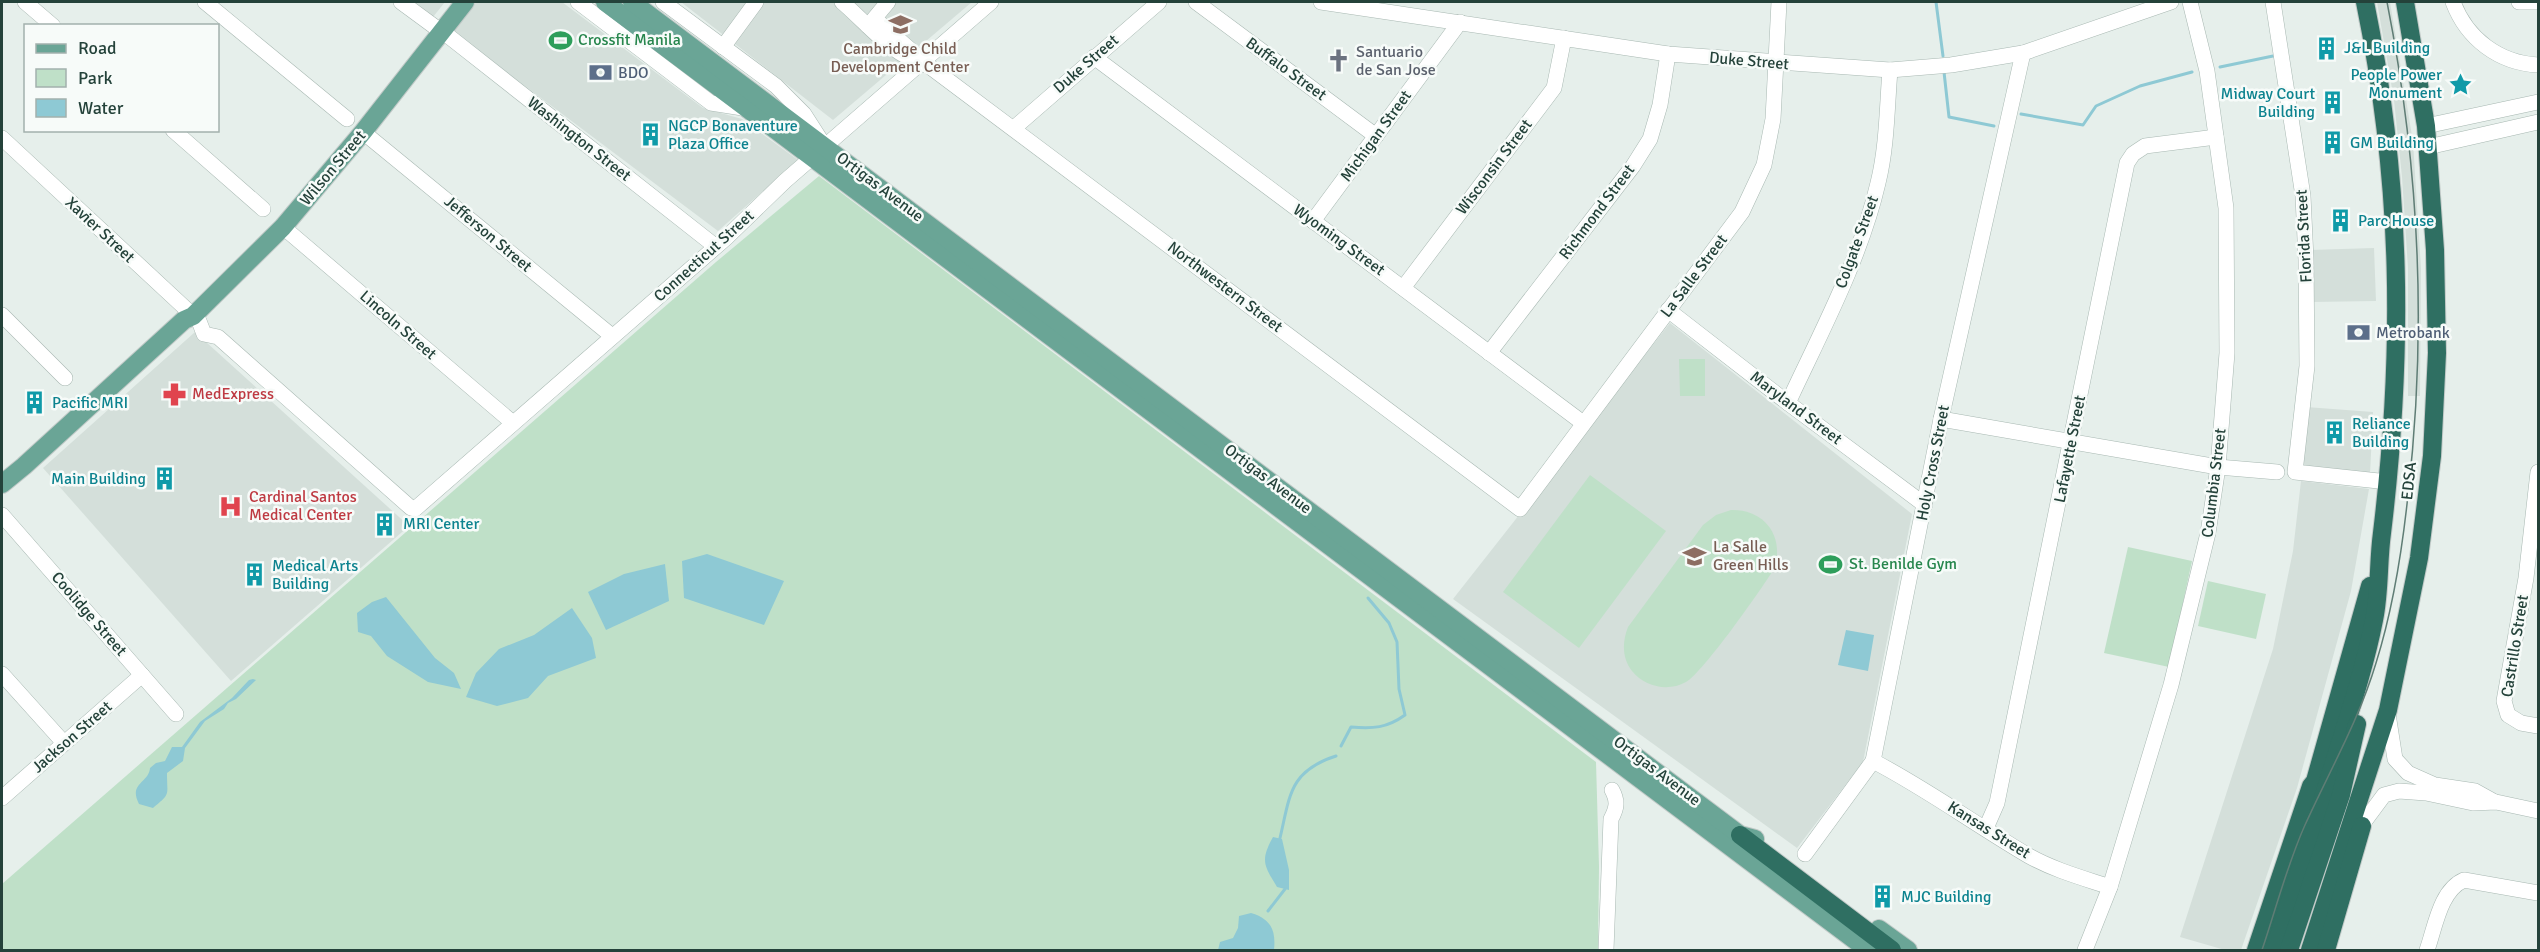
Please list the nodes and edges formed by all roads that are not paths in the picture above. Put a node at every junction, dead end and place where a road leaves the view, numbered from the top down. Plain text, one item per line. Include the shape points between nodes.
1 (25, 2) edge
2 (205, 2) edge
3 (401, 2) edge
4 (465, 2) edge
5 (578, 2) edge
6 (605, 2) edge
7 (632, 2) edge
8 (663, 2) edge
9 (756, 2) edge
10 (842, 2) edge
11 (888, 2) edge
12 (991, 2) edge
13 (1159, 2) edge
14 (1196, 2) edge
15 (1321, 2) edge
16 (2171, 2) edge
17 (2190, 2) edge
18 (2273, 2) edge
19 (2365, 2) edge
20 (2405, 2) edge
21 (2453, 2) edge
22 (2519, 2) edge
23 (2538, 2) edge
24 (1780, 3) edge
25 (446, 19) edge
26 (1460, 22) junction
27 (871, 23) junction
28 (51, 24) edge
29 (1564, 38) junction
30 (723, 47) junction
31 (2023, 53) junction
32 (1668, 54) junction
33 (1094, 57) junction
34 (924, 63) junction
35 (1776, 63) junction
36 (2538, 65) edge
37 (1890, 70) junction
38 (2538, 102) edge
39 (749, 109) junction
40 (347, 119) dead end
41 (2538, 122) edge
42 (2426, 126) junction
43 (1014, 128) junction
44 (175, 132) edge
45 (363, 132) junction
46 (1376, 136) junction
47 (2216, 137) junction
48 (2, 138) edge
49 (2428, 147) junction
50 (820, 152) junction
51 (263, 209) dead end
52 (1313, 221) junction
53 (284, 227) junction
54 (715, 246) junction
55 (1403, 288) junction
56 (1668, 310) junction
57 (2, 315) edge
58 (191, 317) junction
59 (612, 336) junction
60 (1489, 353) junction
61 (65, 378) dead end
62 (1788, 403) junction
63 (1941, 419) junction
64 (513, 423) junction
65 (1583, 423) junction
66 (2071, 441) junction
67 (2218, 467) junction
68 (2277, 472) dead end
69 (2538, 472) edge
70 (2388, 482) junction
71 (2, 484) edge
72 (1924, 505) junction
73 (415, 508) joint
74 (1520, 509) joint
75 (2, 515) edge
76 (2378, 559) junction
77 (2, 674) edge
78 (142, 675) junction
79 (2388, 710) junction
80 (176, 714) dead end
81 (2538, 726) edge
82 (64, 743) junction
83 (1873, 760) junction
84 (1623, 766) junction
85 (2327, 788) junction
86 (2, 798) edge
87 (2496, 802) junction
88 (2538, 811) edge
89 (2364, 822) junction
90 (1986, 828) junction
91 (1740, 835) junction
92 (1805, 854) dead end
93 (2287, 871) junction
94 (2110, 887) junction
95 (2538, 893) edge
96 (1607, 950) edge
97 (1868, 951) edge
98 (1892, 951) edge
99 (1908, 951) edge
100 (2085, 951) edge
101 (2256, 951) edge
102 (2266, 951) edge
103 (2274, 951) edge
104 (2289, 951) edge
105 (2310, 951) edge
106 (2326, 951) edge
107 (2427, 951) edge

1 - 28 street
2 - 40 street
3 - 25 street, Washington Street
4 - 25 main road, Wilson Street
5 - 39 street via 711,103
6 - 39 main road, Ortigas Avenue
7 - 50 main road, Ortigas Avenue
8 - 30 street
9 - 30 street
10 - 27 street, Northwestern Street
11 - 27 street
12 - 34 street, Connecticut Street
13 - 33 street, Duke Street
14 - 46 street, Buffalo Street
15 - 26 street, Duke Street
16 - 31 street, Duke Street
17 - 47 street, Columbia Street via 2207,71
18 - 70 street, Florida Street via 2303,196 2306,260 2307,366 2295,472
19 - 70 highway, EDSA via 2386,121 2397,257 2396,381
20 - 42 highway, EDSA
21 - 36 street via 2470,31 2491,52
22 - 23 street
24 - 35 street, La Salle Street
25 - 45 main road, Wilson Street
25 - 54 street, Washington Street
25 - 58 main road, Wilson Street via 277,224
26 - 29 street, Duke Street
26 - 46 street, Michigan Street
27 - 34 street, Northwestern Street
29 - 32 street, Duke Street
29 - 55 street, Wisconsin Street via 1554,88
30 - 50 street via 776,86 804,114
31 - 37 street, Duke Street
31 - 63 street, Holy Cross Street
32 - 35 street, Duke Street
32 - 60 street, Richmond Street via 1650,139
33 - 43 street, Duke Street
33 - 52 street, Wyoming Street
34 - 43 street, Northwestern Street
34 - 50 street, Connecticut Street
35 - 37 street, Duke Street
35 - 56 street, La Salle Street via 1773,119 1764,165 1742,212
37 - 62 street, Colgate Street via 1878,182 1866,226
38 - 42 street
39 - 50 main road, Ortigas Avenue
41 - 49 street
42 - 49 highway, EDSA
43 - 74 street, Northwestern Street
44 - 51 street
45 - 53 main road, Wilson Street
45 - 59 street, Jefferson Street
46 - 52 street, Michigan Street
47 - 66 street, Lafayette Street via 2145,146 2127,164
47 - 67 street, Columbia Street via 2226,208 2228,295
48 - 58 street, Xavier Street
49 - 79 highway, EDSA via 2437,301 2434,415 2419,558
50 - 54 street, Connecticut Street
50 - 84 main road, Ortigas Avenue
50 - 91 main road, Ortigas Avenue
52 - 55 street, Wyoming Street
53 - 58 main road, Wilson Street
53 - 64 street, Lincoln Street
54 - 59 street, Connecticut Street
55 - 60 street, Wyoming Street
56 - 62 street, Maryland Street
56 - 65 street, La Salle Street
57 - 61 street
58 - 71 main road, Wilson Street
58 - 73 street, Xavier Street via 204,334 218,337
59 - 64 street, Connecticut Street
60 - 65 street, Wyoming Street
62 - 72 street, Maryland Street
63 - 66 street
63 - 72 street, Holy Cross Street
64 - 73 street, Connecticut Street
65 - 74 street, La Salle Street
66 - 67 street
66 - 90 street, Lafayette Street via 1997,803
67 - 68 street
67 - 94 street, Columbia Street via 2192,607
69 - 81 street, Castrillo Street via 2526,579 2504,701 2508,715 2521,723
70 - 76 highway, EDSA
72 - 83 street, Holy Cross Street
75 - 78 street, Coolidge Street
76 - 85 highway
76 - 85 highway, EDSA via 2378,597 2367,652 2368,676
77 - 82 street
78 - 80 street, Coolidge Street
78 - 82 street, Jackson Street
79 - 87 street via 2394,759 2408,773
79 - 89 highway
79 - 105 highway, EDSA
82 - 86 street, Jackson Street
83 - 90 street, Kansas Street
83 - 92 street, Holy Cross Street
84 - 96 street via 1607,797 1611,819
84 - 97 main road, Ortigas Avenue
85 - 93 highway via 2311,786
85 - 103 highway
85 - 104 highway
87 - 88 street
87 - 89 street via 2473,803 2399,791 2384,795
89 - 106 highway
90 - 94 street, Kansas Street via 2041,862
91 - 98 highway
91 - 99 main road, Ortigas Avenue via 1760,840
93 - 101 highway
93 - 102 highway
94 - 100 street, Columbia Street
95 - 107 street via 2464,880 2455,884 2447,894

